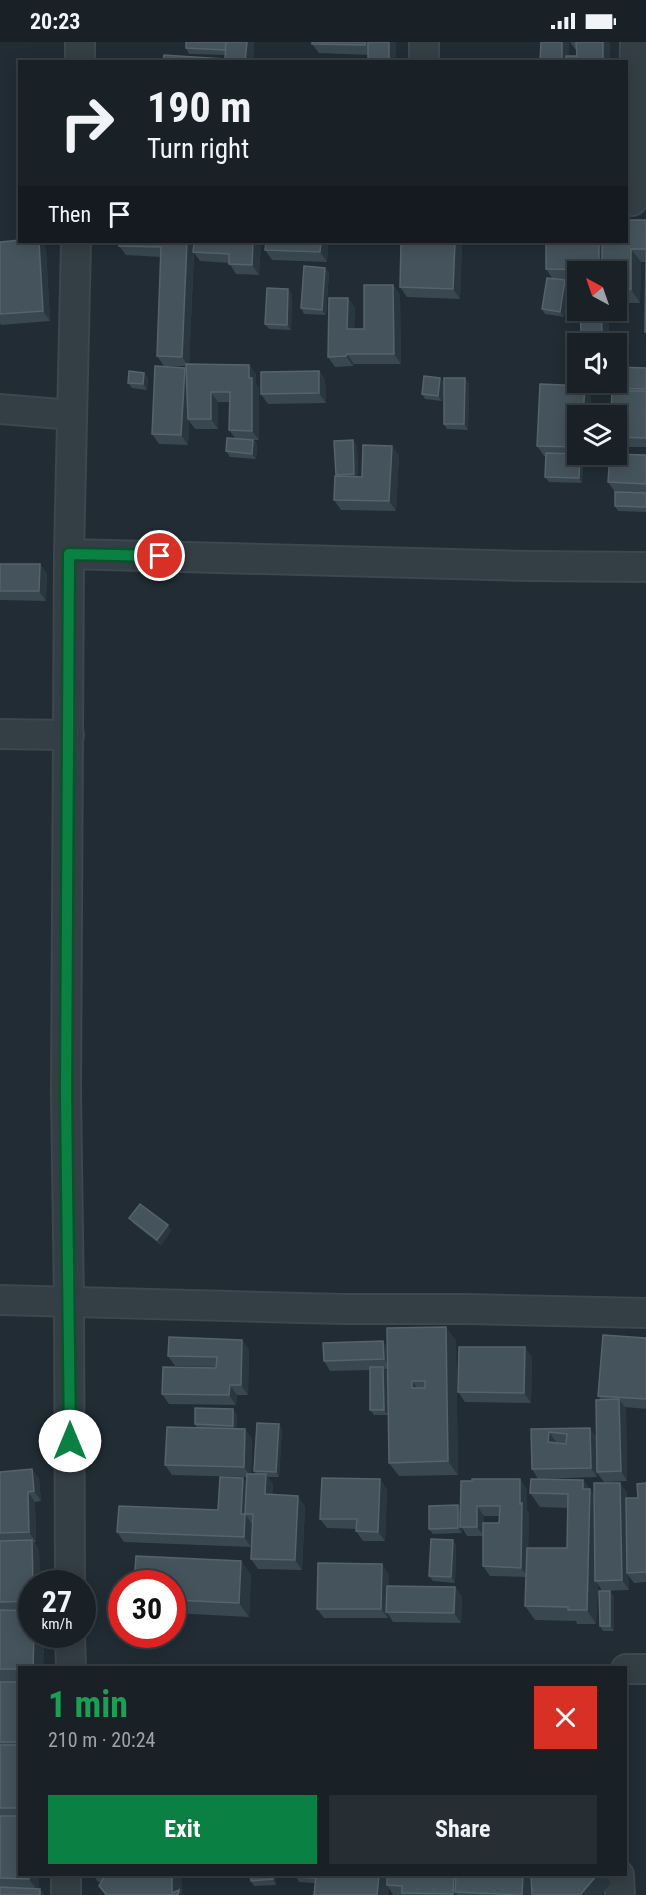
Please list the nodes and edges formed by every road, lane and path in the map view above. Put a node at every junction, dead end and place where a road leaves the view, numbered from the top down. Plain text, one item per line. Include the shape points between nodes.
1 (80, 42) edge
2 (424, 42) edge
3 (635, 42) edge
4 (80, 60) edge
5 (424, 60) edge
6 (635, 201) edge
7 (76, 243) edge
8 (0, 409) edge
9 (72, 415) junction
10 (69, 554) junction
11 (646, 567) edge
12 (0, 734) edge
13 (69, 735) junction
14 (0, 1300) edge
15 (69, 1302) junction
16 (646, 1313) edge
17 (70, 1570) edge
18 (70, 1648) edge
19 (71, 1666) edge
20 (627, 1669) edge
21 (646, 1669) edge
22 (66, 1876) edge
23 (620, 1876) edge
24 (66, 1895) edge
25 (620, 1895) edge

1 - 4 street
2 - 5 street
3 - 6 street
7 - 9 street
8 - 9 street
9 - 10 street
10 - 11 street
10 - 13 street
12 - 13 street
13 - 15 street
14 - 15 street
15 - 16 street
15 - 17 street
18 - 19 street
20 - 21 street
22 - 24 street
23 - 25 street

